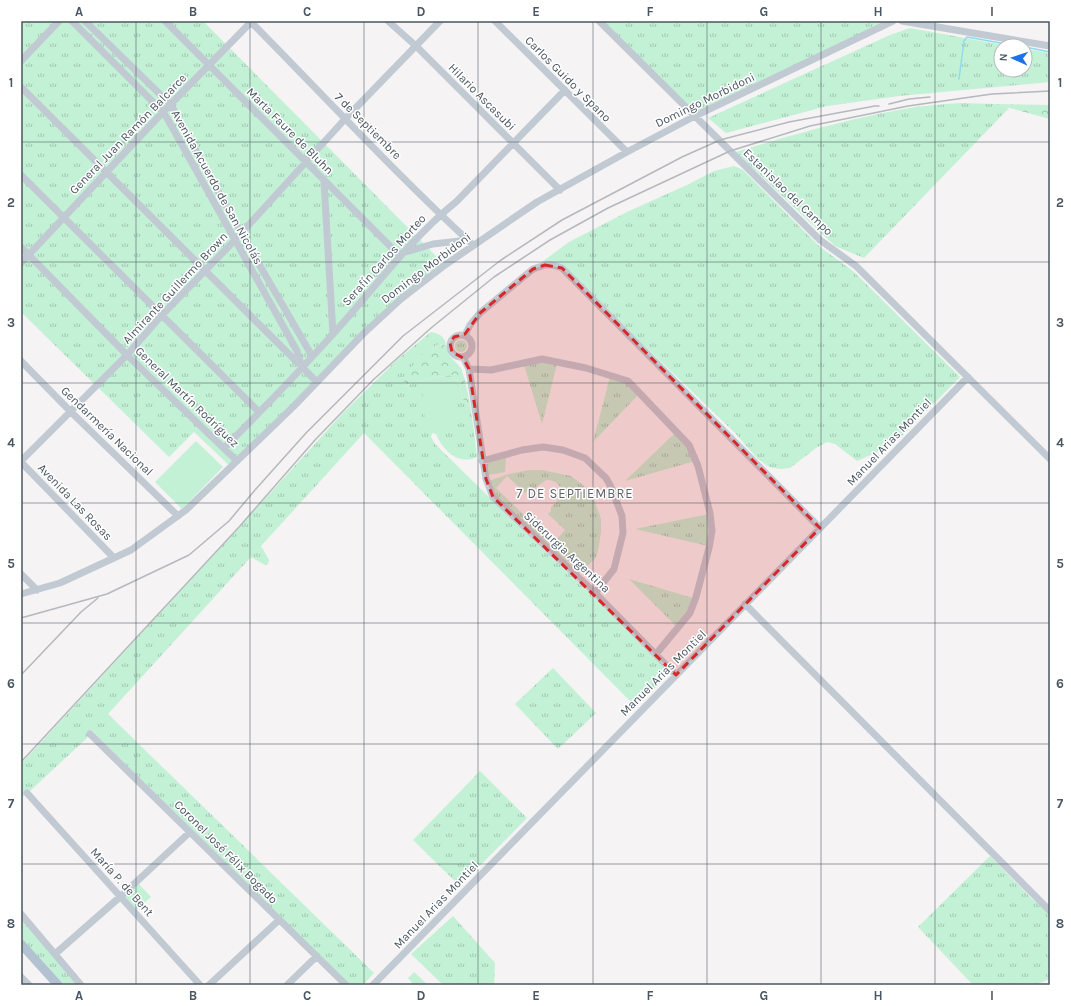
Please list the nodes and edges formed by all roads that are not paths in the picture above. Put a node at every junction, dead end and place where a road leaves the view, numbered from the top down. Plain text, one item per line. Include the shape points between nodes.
1 (59, 21) edge
2 (72, 21) edge
3 (85, 21) edge
4 (165, 21) edge
5 (251, 21) edge
6 (388, 21) edge
7 (440, 21) edge
8 (495, 21) edge
9 (599, 21) edge
10 (893, 21) edge
11 (902, 21) edge
12 (416, 46) junction
13 (1050, 46) edge
14 (21, 61) edge
15 (209, 65) junction
16 (21, 87) edge
17 (565, 90) junction
18 (171, 105) junction
19 (163, 112) junction
20 (695, 116) junction
21 (345, 119) junction
22 (514, 144) junction
23 (627, 152) junction
24 (306, 163) junction
25 (107, 172) junction
26 (21, 175) edge
27 (324, 182) junction
28 (560, 190) junction
29 (440, 214) junction
30 (63, 218) junction
31 (241, 233) junction
32 (235, 240) junction
33 (470, 243) junction
34 (21, 247) edge
35 (29, 255) junction
36 (401, 255) junction
37 (21, 263) edge
38 (205, 270) junction
39 (161, 316) junction
40 (333, 334) junction
41 (465, 335) junction
42 (127, 355) junction
43 (312, 356) junction
44 (463, 357) junction
45 (21, 361) edge
46 (302, 367) junction
47 (469, 369) junction
48 (968, 377) junction
49 (316, 382) junction
50 (71, 412) junction
51 (259, 412) junction
52 (224, 448) junction
53 (1050, 459) edge
54 (237, 461) junction
55 (482, 461) junction
56 (21, 462) edge
57 (178, 516) junction
58 (820, 528) junction
59 (114, 558) junction
60 (21, 574) edge
61 (37, 590) junction
62 (595, 593) junction
63 (21, 594) edge
64 (745, 604) junction
65 (656, 654) junction
66 (676, 675) junction
67 (90, 734) dead end
68 (27, 793) dead end
69 (190, 832) junction
70 (121, 896) junction
71 (1050, 911) edge
72 (21, 914) edge
73 (279, 920) junction
74 (21, 944) edge
75 (55, 954) junction
76 (317, 956) junction
77 (21, 977) edge
78 (29, 985) edge
79 (58, 985) edge
80 (81, 985) edge
81 (200, 985) edge
82 (209, 985) edge
83 (287, 985) edge
84 (346, 985) edge
85 (373, 985) edge

1 - 14 street
2 - 19 street, Avenida Acuerdo de San Nicolás
3 - 18 street, Avenida Acuerdo de San Nicolás
4 - 15 street, Marta Faure de Bluhn
5 - 15 street, General Juan Ramón Balcarce
5 - 21 street, 7 de Septiembre
6 - 12 street, Hilario Ascasubi
7 - 12 street, Almirante Guillermo Brown
8 - 17 street, Carlos Guido y Spano
9 - 20 street, Estanislao del Campo
10 - 20 street, Domingo Morbidoni
11 - 13 street
12 - 21 street, Almirante Guillermo Brown
12 - 22 street, Hilario Ascasubi
15 - 18 street, General Juan Ramón Balcarce
15 - 24 street, Marta Faure de Bluhn
16 - 25 street
17 - 22 street, Serafín Carlos Morteo
17 - 23 street, Carlos Guido y Spano
18 - 19 street, General Juan Ramón Balcarce
18 - 31 street, Avenida Acuerdo de San Nicolás
19 - 25 street, General Juan Ramón Balcarce
19 - 32 street, Avenida Acuerdo de San Nicolás
20 - 23 street, Domingo Morbidoni
20 - 48 street, Estanislao del Campo via 820,240 856,266
21 - 24 street, Almirante Guillermo Brown
21 - 29 street, 7 de Septiembre
22 - 28 street, Hilario Ascasubi
22 - 29 street, Serafín Carlos Morteo via 457,201
23 - 28 street, Domingo Morbidoni
24 - 27 street, Marta Faure de Bluhn
24 - 31 street, Almirante Guillermo Brown
25 - 30 street, General Juan Ramón Balcarce
25 - 38 street
26 - 30 street
27 - 36 street, Marta Faure de Bluhn
27 - 40 street
28 - 33 street, Domingo Morbidoni
29 - 33 street, 7 de Septiembre
29 - 36 street, Serafín Carlos Morteo
30 - 35 street, General Juan Ramón Balcarce
30 - 39 street
31 - 32 street, Almirante Guillermo Brown
31 - 43 street, Avenida Acuerdo de San Nicolás
32 - 38 street, Almirante Guillermo Brown
32 - 46 street, Avenida Acuerdo de San Nicolás via 297,351
33 - 36 street via 433,244
33 - 49 street, Domingo Morbidoni via 401,298
34 - 35 street, General Martín Rodríguez
35 - 37 street, General Juan Ramón Balcarce
35 - 42 street, General Martín Rodríguez
36 - 40 street, Serafín Carlos Morteo
38 - 39 street, Almirante Guillermo Brown
38 - 46 street
39 - 42 street, Almirante Guillermo Brown
39 - 51 street
40 - 43 street, Serafín Carlos Morteo
41 - 44 street via 471,340 472,348 468,355
41 - 44 street, Siderurgia Argentina via 454,337 450,346 454,355
41 - 58 street via 480,313 533,269 546,265 562,268
42 - 50 street, Almirante Guillermo Brown
42 - 52 street, General Martín Rodríguez
43 - 46 street, Serafín Carlos Morteo
44 - 47 street, Siderurgia Argentina
45 - 50 street, Gendarmería Nacional
46 - 49 street, Avenida Acuerdo de San Nicolás
46 - 51 street, Serafín Carlos Morteo
47 - 55 street, Siderurgia Argentina
47 - 65 street via 491,370 542,359 586,368 628,381 689,445 698,466 710,512 712,531 690,613
48 - 53 street, Estanislao del Campo
48 - 58 street, Manuel Arias Montiel
49 - 54 street, Domingo Morbidoni
50 - 56 street, Almirante Guillermo Brown
50 - 57 street, Gendarmería Nacional
51 - 52 street, Serafín Carlos Morteo
52 - 54 street, General Martín Rodríguez
54 - 57 street, Domingo Morbidoni
55 - 62 street, Siderurgia Argentina via 489,489 497,502
55 - 62 street via 543,447 563,450 585,458 606,478 622,516 622,533 614,569
56 - 59 street, Avenida Las Rosas
57 - 59 street, Domingo Morbidoni via 131,550
58 - 64 street, Manuel Arias Montiel
59 - 61 street, Domingo Morbidoni via 60,583
60 - 61 street
61 - 63 street, Domingo Morbidoni
62 - 65 street, Siderurgia Argentina
64 - 66 street, Manuel Arias Montiel
64 - 71 street
65 - 66 street, Siderurgia Argentina
66 - 85 street, Manuel Arias Montiel
67 - 69 street, Coronel José Félix Bogado
68 - 70 street, María P. de Bent
69 - 70 street
69 - 73 street, Coronel José Félix Bogado
70 - 75 street
70 - 81 street, María P. de Bent
72 - 75 street
73 - 76 street, Coronel José Félix Bogado
73 - 82 street
74 - 79 main road
75 - 80 street
76 - 83 street
76 - 84 street, Coronel José Félix Bogado
77 - 78 street

